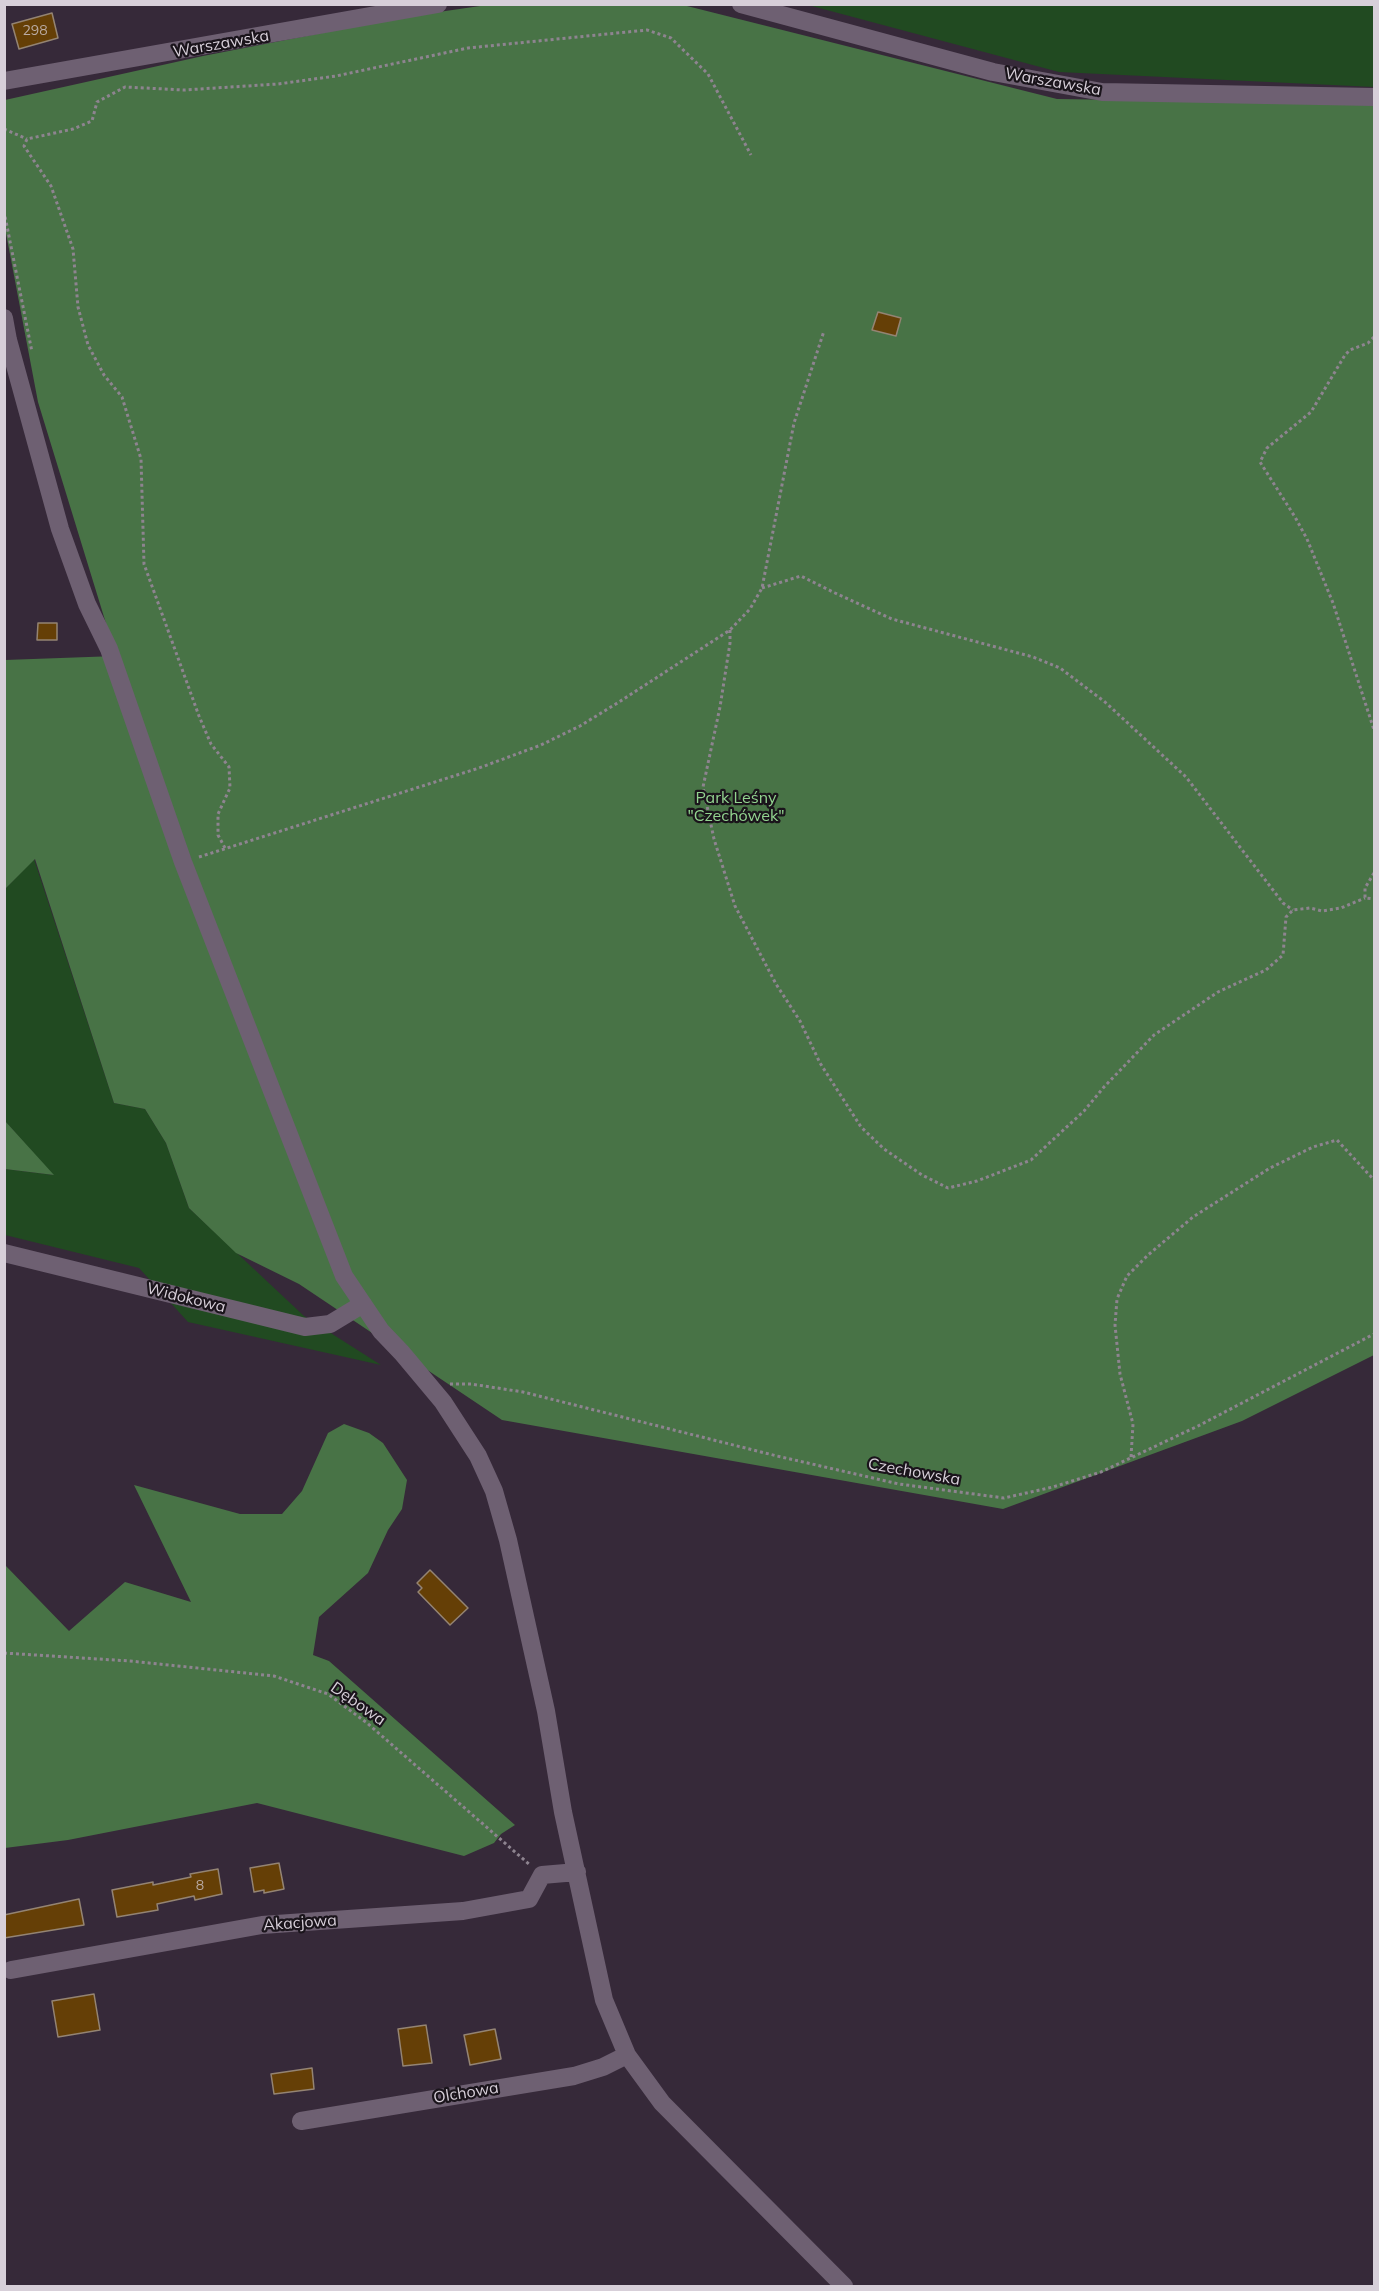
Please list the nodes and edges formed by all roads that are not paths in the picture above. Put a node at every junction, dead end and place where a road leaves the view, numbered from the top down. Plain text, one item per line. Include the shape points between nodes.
1 (438, 4) edge
2 (741, 4) edge
3 (4, 81) edge
4 (1374, 98) edge
5 (4, 318) edge
6 (4, 1253) edge
7 (363, 1304) junction
8 (577, 1872) junction
9 (11, 1971) dead end
10 (627, 2055) junction
11 (301, 2121) dead end
12 (844, 2286) edge

1 - 3 street, Warszawska
2 - 4 street, Warszawska via 993,72 1102,92
5 - 7 street via 60,529 87,604 109,649 183,862 344,1276
6 - 7 street, Widokowa via 305,1328 330,1324
7 - 8 street via 381,1331 443,1402 478,1456 494,1491 546,1711
8 - 9 street, Akacjowa via 542,1875 529,1899 463,1911 262,1925
8 - 10 street via 604,2000
10 - 11 street, Olchowa via 574,2076
10 - 12 street via 662,2103

